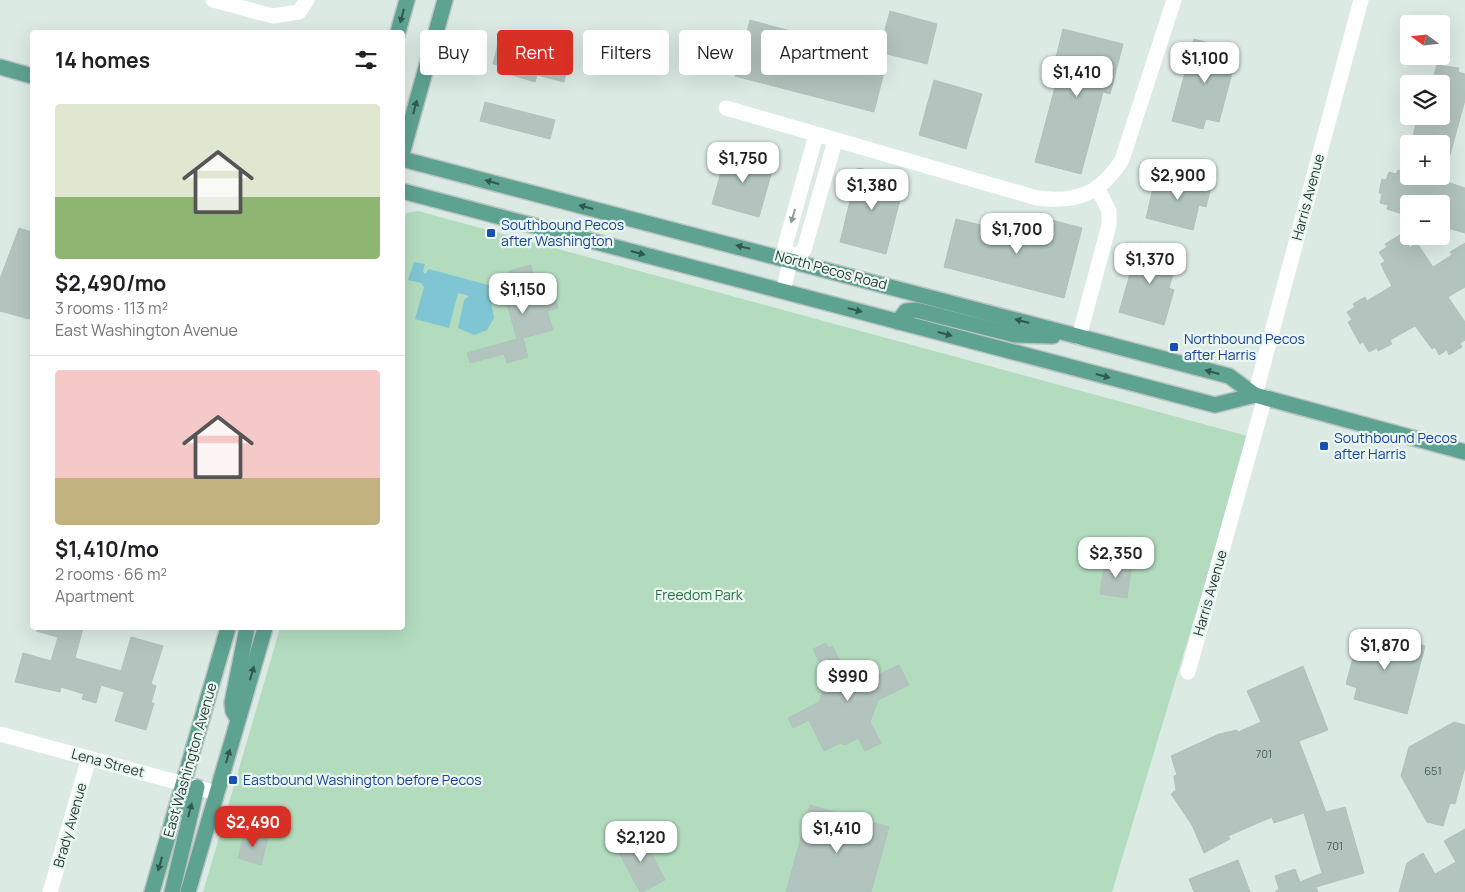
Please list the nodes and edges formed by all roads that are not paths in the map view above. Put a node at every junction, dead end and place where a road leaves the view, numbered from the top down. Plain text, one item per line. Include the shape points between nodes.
1 (213, 0) edge
2 (407, 0) edge
3 (445, 0) edge
4 (1174, 0) edge
5 (1360, 0) edge
6 (303, 6) edge
7 (399, 30) edge
8 (0, 67) edge
9 (30, 75) edge
10 (726, 108) dead end
11 (816, 135) junction
12 (835, 141) junction
13 (405, 143) edge
14 (405, 160) edge
15 (1098, 187) junction
16 (405, 192) edge
17 (790, 259) junction
18 (783, 291) junction
19 (898, 322) junction
20 (1079, 337) junction
21 (1260, 396) junction
22 (1465, 452) edge
23 (228, 630) edge
24 (247, 630) edge
25 (264, 630) edge
26 (1188, 672) dead end
27 (238, 719) junction
28 (0, 734) edge
29 (89, 758) junction
30 (190, 785) junction
31 (217, 793) junction
32 (50, 892) edge
33 (152, 892) edge
34 (172, 892) edge
35 (188, 892) edge

1 - 6 street via 273,16
2 -> 7 main road
13 -> 3 main road
4 - 15 street via 1122,160 1111,177
5 - 21 street, Harris Avenue
8 - 9 main road
10 - 11 street
11 - 12 street
11 -> 17 street via 785,246
12 - 15 street via 1037,198 1059,201 1087,195
12 - 17 street via 804,250
17 -> 14 main road, North Pecos Road
15 - 20 street via 1109,211 1110,225
16 -> 18 main road
17 - 18 street
20 -> 17 main road, North Pecos Road
18 -> 19 main road
19 - 20 main road via 906,311 916,310 1015,335
19 -> 21 main road via 1215,405
21 -> 20 main road, North Pecos Road via 1229,376
21 - 22 main road, North Pecos Road
21 - 26 street, Harris Avenue
23 - 30 main road, East Washington Avenue
24 - 27 main road via 232,703
27 -> 25 main road
31 -> 27 main road
28 - 29 street, Lena Street
29 - 30 street, Lena Street
29 - 32 street, Brady Avenue
30 - 31 street, Lena Street
30 -> 33 main road, East Washington Avenue
34 -> 30 main road
31 - 35 main road

